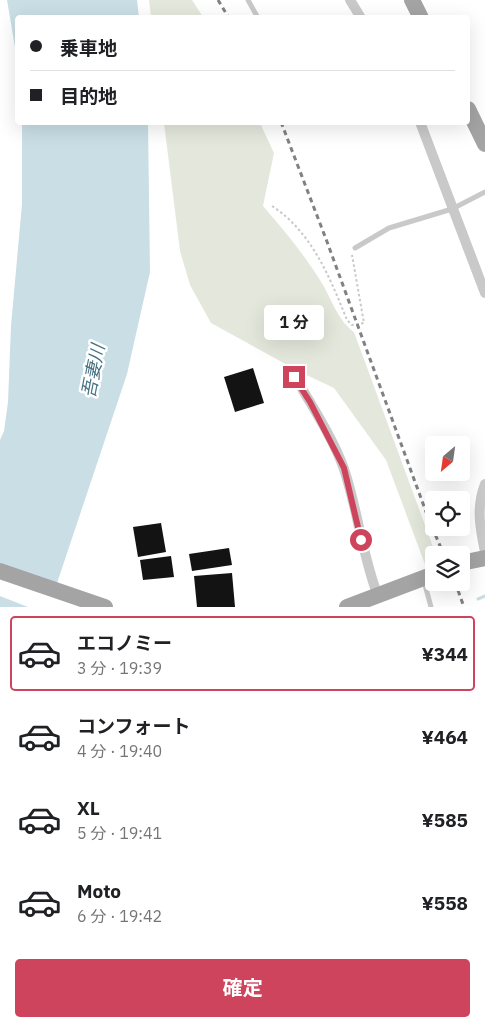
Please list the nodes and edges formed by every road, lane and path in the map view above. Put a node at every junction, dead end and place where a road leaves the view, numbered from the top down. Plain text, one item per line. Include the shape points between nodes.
1 (248, 0) edge
2 (350, 0) edge
3 (256, 15) edge
4 (359, 15) edge
5 (470, 113) edge
6 (421, 125) edge
7 (485, 144) edge
8 (485, 192) edge
9 (272, 206) dead end
10 (452, 208) junction
11 (355, 248) joint
12 (485, 293) edge
13 (294, 377) dead end
14 (485, 484) edge
15 (485, 552) edge
16 (485, 558) edge
17 (470, 561) edge
18 (0, 571) edge
19 (425, 578) edge
20 (430, 591) edge
21 (378, 596) junction
22 (104, 607) edge
23 (347, 607) edge
24 (432, 607) edge

1 - 3 lane
2 - 4 street
5 - 7 main road
6 - 10 street
8 - 10 lane
9 - 11 path via 292,221 306,238 347,320 358,325 364,323 351,252
10 - 11 lane via 404,221
10 - 12 street
13 - 21 street via 344,468
14 - 15 street via 479,500 479,512
16 - 17 main road
18 - 22 main road
19 - 21 main road
20 - 24 lane
21 - 23 main road

